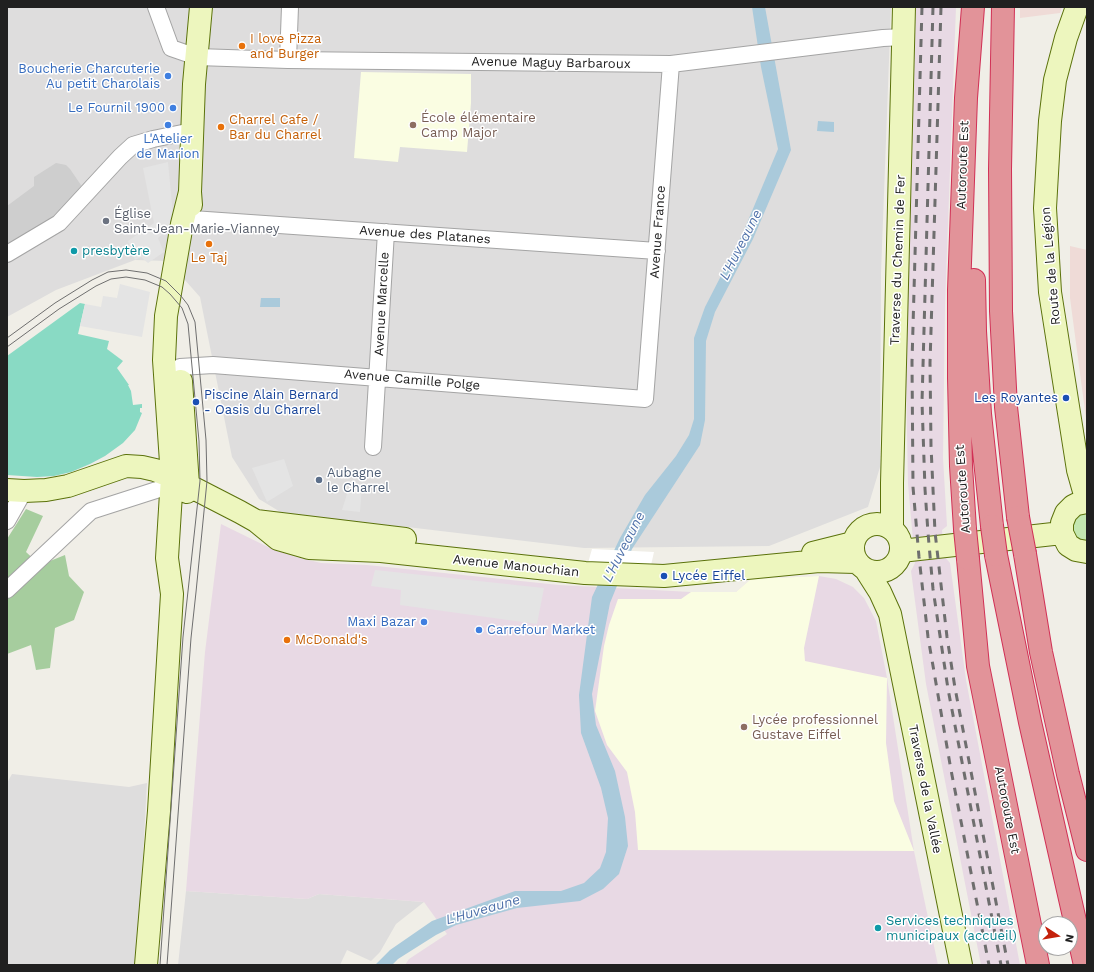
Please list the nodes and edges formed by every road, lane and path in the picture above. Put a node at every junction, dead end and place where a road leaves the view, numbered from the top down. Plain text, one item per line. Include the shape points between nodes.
1 (156, 7) edge
2 (201, 7) edge
3 (290, 7) edge
4 (904, 7) edge
5 (973, 7) edge
6 (979, 7) edge
7 (1003, 7) edge
8 (1077, 7) edge
9 (904, 37) junction
10 (197, 50) junction
11 (288, 60) junction
12 (671, 64) junction
13 (192, 131) junction
14 (190, 192) junction
15 (192, 219) junction
16 (386, 232) junction
17 (657, 251) junction
18 (7, 254) edge
19 (180, 367) junction
20 (378, 378) junction
21 (645, 399) joint
22 (373, 448) dead end
23 (177, 482) junction
24 (16, 491) edge
25 (1087, 502) edge
26 (7, 521) edge
27 (883, 526) junction
28 (1062, 533) junction
29 (1087, 552) edge
30 (898, 557) junction
31 (858, 558) junction
32 (7, 590) edge
33 (890, 614) junction
34 (1068, 774) junction
35 (1087, 850) edge
36 (1087, 862) edge
37 (146, 965) edge
38 (961, 965) edge
39 (1038, 965) edge
40 (1085, 965) edge

1 - 10 street, Avenue Maguy Barbaroux via 171,48
2 - 10 main road
3 - 11 street
4 - 9 main road, Traverse du Chemin de Fer
5 - 39 highway, Autoroute Est, bridge via 966,98 959,290 960,451 978,666
6 - 40 highway, bridge via 973,242 975,330 980,414 992,526 1030,722
7 - 34 highway, bridge via 1001,311 1006,407 1018,518 1041,652
8 - 25 main road, Route de la Légion via 1055,80 1045,208 1047,258 1055,327 1078,470
9 - 12 street, Avenue Maguy Barbaroux
9 - 27 main road, Traverse du Chemin de Fer via 892,483
10 - 11 street, Avenue Maguy Barbaroux
10 - 13 main road
11 - 12 street, Avenue Maguy Barbaroux
12 - 17 street, Avenue France
13 - 14 main road
13 - 18 street via 133,146 59,223
14 - 15 main road
14 - 23 main road via 166,316 164,360
15 - 16 street, Avenue des Platanes
15 - 19 main road via 177,321
16 - 17 street, Avenue des Platanes
16 - 20 street, Avenue Marcelle
17 - 21 street, Avenue France
19 - 20 street, Avenue Camille Polge via 213,365
19 - 23 main road
20 - 21 street, Avenue Camille Polge
20 - 22 street, Avenue Marcelle
23 - 24 main road, Avenue Manouchian via 155,470 126,466 68,486
23 - 31 main road, Avenue Manouchian via 256,521 278,539 309,548 649,570 669,576 795,559 820,561
23 - 32 street via 91,511
23 - 37 main road via 180,557 172,594 159,811
24 - 26 street
25 - 28 main road via 1073,506 1066,513 1062,522
27 - 30 main road via 899,539
27 - 31 main road via 867,525 861,529 856,536
28 - 29 main road via 1068,545
28 - 30 main road
30 - 31 main road via 887,570 877,573
30 - 33 main road, Traverse de la Vallée via 891,590
31 - 33 main road, Traverse de la Vallée via 880,592
33 - 38 main road, Traverse de la Vallée
34 - 35 highway
34 - 36 highway

